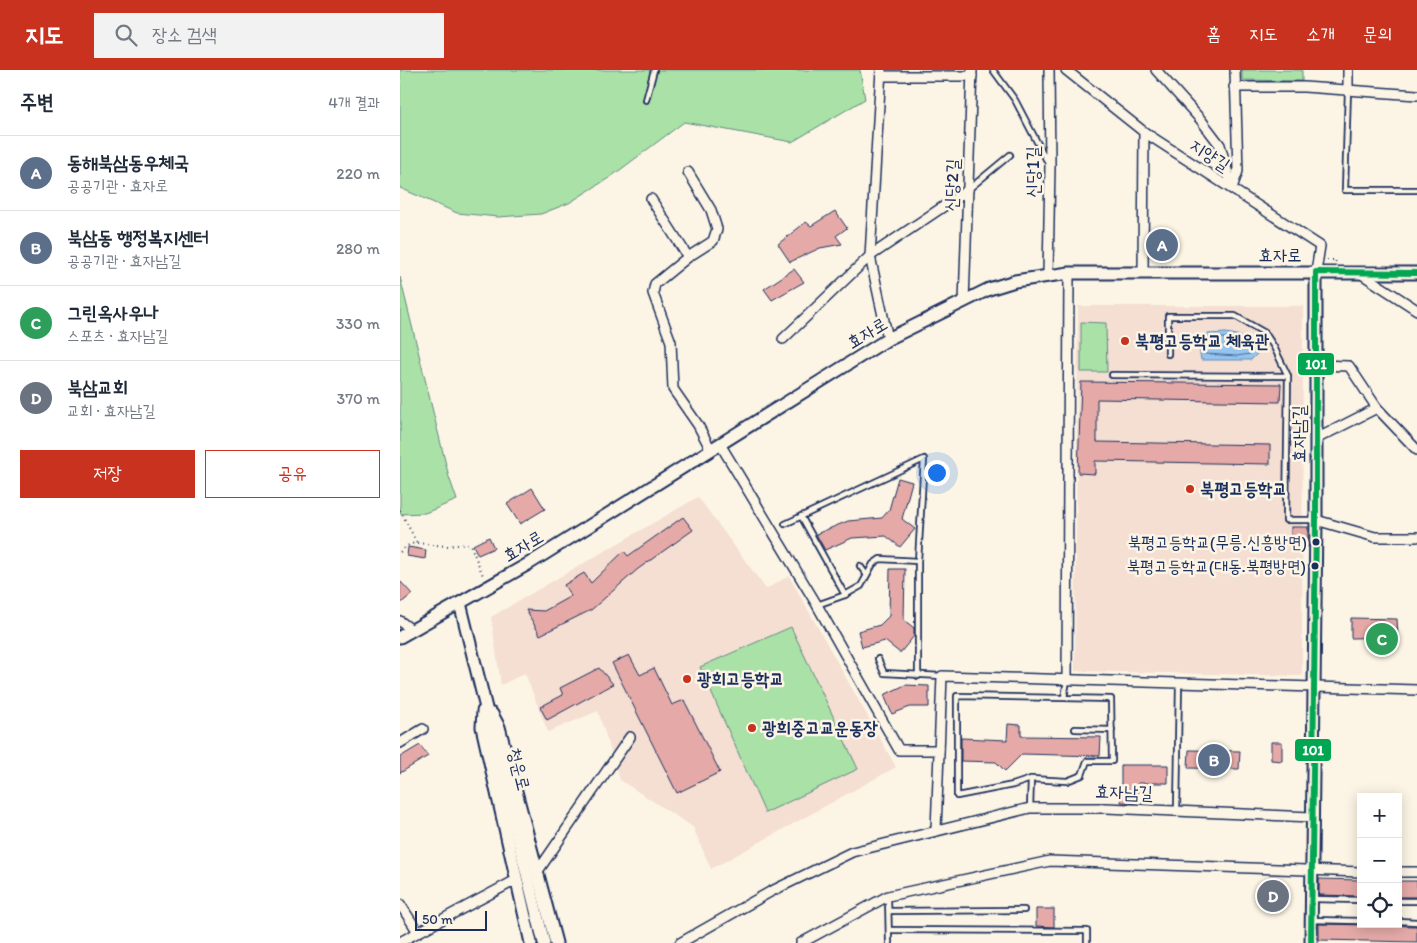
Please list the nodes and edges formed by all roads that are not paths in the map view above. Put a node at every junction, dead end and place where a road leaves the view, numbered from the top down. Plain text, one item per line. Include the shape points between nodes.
1 (654, 70) edge
2 (993, 70) edge
3 (1049, 70) edge
4 (1066, 70) edge
5 (1156, 70) edge
6 (1235, 70) edge
7 (1348, 70) edge
8 (881, 73) edge
9 (972, 73) edge
10 (1234, 87) junction
11 (1348, 90) junction
12 (1417, 95) edge
13 (646, 100) dead end
14 (1144, 132) junction
15 (1010, 155) dead end
16 (1050, 166) junction
17 (688, 172) dead end
18 (1232, 188) junction
19 (968, 190) junction
20 (1417, 190) edge
21 (651, 199) dead end
22 (870, 256) junction
23 (688, 257) junction
24 (1316, 272) junction
25 (1360, 272) junction
26 (1068, 273) junction
27 (1143, 273) junction
28 (1417, 273) edge
29 (1048, 275) junction
30 (964, 302) junction
31 (1417, 310) edge
32 (888, 339) junction
33 (783, 340) dead end
34 (1168, 354) dead end
35 (1316, 365) junction
36 (1112, 375) dead end
37 (1288, 376) junction
38 (1377, 408) junction
39 (1316, 439) junction
40 (715, 447) junction
41 (1417, 450) edge
42 (801, 516) junction
43 (1316, 520) junction
44 (785, 524) dead end
45 (1417, 537) edge
46 (918, 560) junction
47 (860, 566) dead end
48 (866, 574) junction
49 (845, 595) junction
50 (460, 603) junction
51 (817, 605) junction
52 (400, 621) edge
53 (412, 630) junction
54 (400, 637) edge
55 (878, 659) dead end
56 (918, 676) junction
57 (942, 676) junction
58 (1067, 680) junction
59 (1179, 684) junction
60 (1314, 686) junction
61 (1417, 690) edge
62 (1064, 698) junction
63 (484, 699) junction
64 (423, 729) dead end
65 (1075, 729) dead end
66 (1112, 730) junction
67 (630, 737) dead end
68 (400, 743) edge
69 (939, 750) junction
70 (1031, 779) junction
71 (1030, 808) junction
72 (1177, 811) junction
73 (1312, 817) junction
74 (936, 830) junction
75 (538, 871) junction
76 (1312, 872) junction
77 (1357, 872) edge
78 (1402, 872) edge
79 (1417, 872) edge
80 (516, 880) junction
81 (888, 896) junction
82 (1312, 899) junction
83 (1357, 900) edge
84 (1402, 901) edge
85 (1417, 901) edge
86 (400, 904) edge
87 (1024, 910) dead end
88 (889, 911) junction
89 (1312, 920) junction
90 (1357, 921) edge
91 (1402, 921) edge
92 (1417, 922) edge
93 (889, 930) junction
94 (418, 932) junction
95 (400, 942) edge
96 (531, 943) edge
97 (544, 943) edge
98 (556, 943) edge
99 (680, 943) edge
100 (801, 943) edge
101 (889, 943) edge
102 (1086, 943) edge
103 (1311, 943) edge

1 - 13 lane
2 - 16 lane via 1015,100
3 - 16 street, 신당1길
4 - 14 street, 지양길
5 - 18 street via 1202,120 1220,146
6 - 10 street
7 - 11 street
8 - 9 street
8 - 22 street
9 - 19 street, 신당2길
10 - 11 street
10 - 18 street via 1238,170
11 - 12 street
11 - 20 lane via 1345,190
14 - 18 street, 지양길
14 - 27 street
15 - 19 lane
16 - 29 street, 신당1길
17 - 23 street via 711,210 717,229 713,241
18 - 24 street, 지양길 via 1320,246
19 - 22 street
19 - 30 street, 신당2길
21 - 23 street
22 - 32 street
22 - 33 street
23 - 40 street via 656,284 653,293 671,342 673,389
24 - 25 street, 효자로
24 - 27 street, 효자로
24 - 35 street, 효자남길
25 - 28 street, 효자로
25 - 31 street
26 - 27 street, 효자로
26 - 29 street, 효자로
26 - 58 street
29 - 30 street, 효자로 via 989,289
30 - 32 street, 효자로
32 - 40 street, 효자로
34 - 37 lane via 1168,316 1235,316 1265,333
35 - 38 street via 1349,366
35 - 39 street, 효자남길
36 - 37 lane
37 - 43 lane via 1286,520
38 - 39 street
38 - 41 street
39 - 43 street, 효자남길
40 - 50 street, 효자로
40 - 51 street
42 - 44 lane
42 - 46 lane via 924,458
42 - 49 lane
43 - 45 street via 1375,537
43 - 60 street, 효자남길
46 - 48 lane via 880,559
46 - 56 lane
47 - 48 lane
48 - 49 lane via 861,586
49 - 51 lane
50 - 53 street, 효자로
50 - 63 street, 청운로
51 - 69 street via 899,750
52 - 53 street
53 - 54 street, 효자로
55 - 56 lane via 884,673
56 - 57 lane
57 - 58 street
57 - 69 street
58 - 59 street
58 - 62 lane
59 - 60 street
59 - 72 lane
60 - 61 street
60 - 73 street, 효자남길
62 - 66 lane via 1111,699
62 - 70 lane via 957,696 958,796
63 - 75 street via 499,727
63 - 80 street via 482,727
63 - 97 street, 청운로
64 - 68 street
65 - 66 lane
66 - 70 lane via 1112,761 1087,761 1082,776 1067,781
67 - 75 street
69 - 74 street
70 - 71 lane
71 - 72 street, 효자남길
71 - 74 street, 효자남길
72 - 73 street, 효자남길
73 - 76 street, 효자남길
74 - 99 street, 효자남길 via 852,852 770,892
75 - 98 street
76 - 77 street
76 - 81 street via 1050,861
76 - 82 street, 효자남길
78 - 79 street
80 - 94 street
80 - 96 street
81 - 88 lane
81 - 100 street
82 - 83 lane
82 - 89 street, 효자남길
84 - 85 lane
86 - 94 street
87 - 88 lane
88 - 93 lane
89 - 90 lane
89 - 103 street, 효자남길
91 - 92 lane
93 - 101 lane
93 - 102 lane via 1087,931
94 - 95 street

